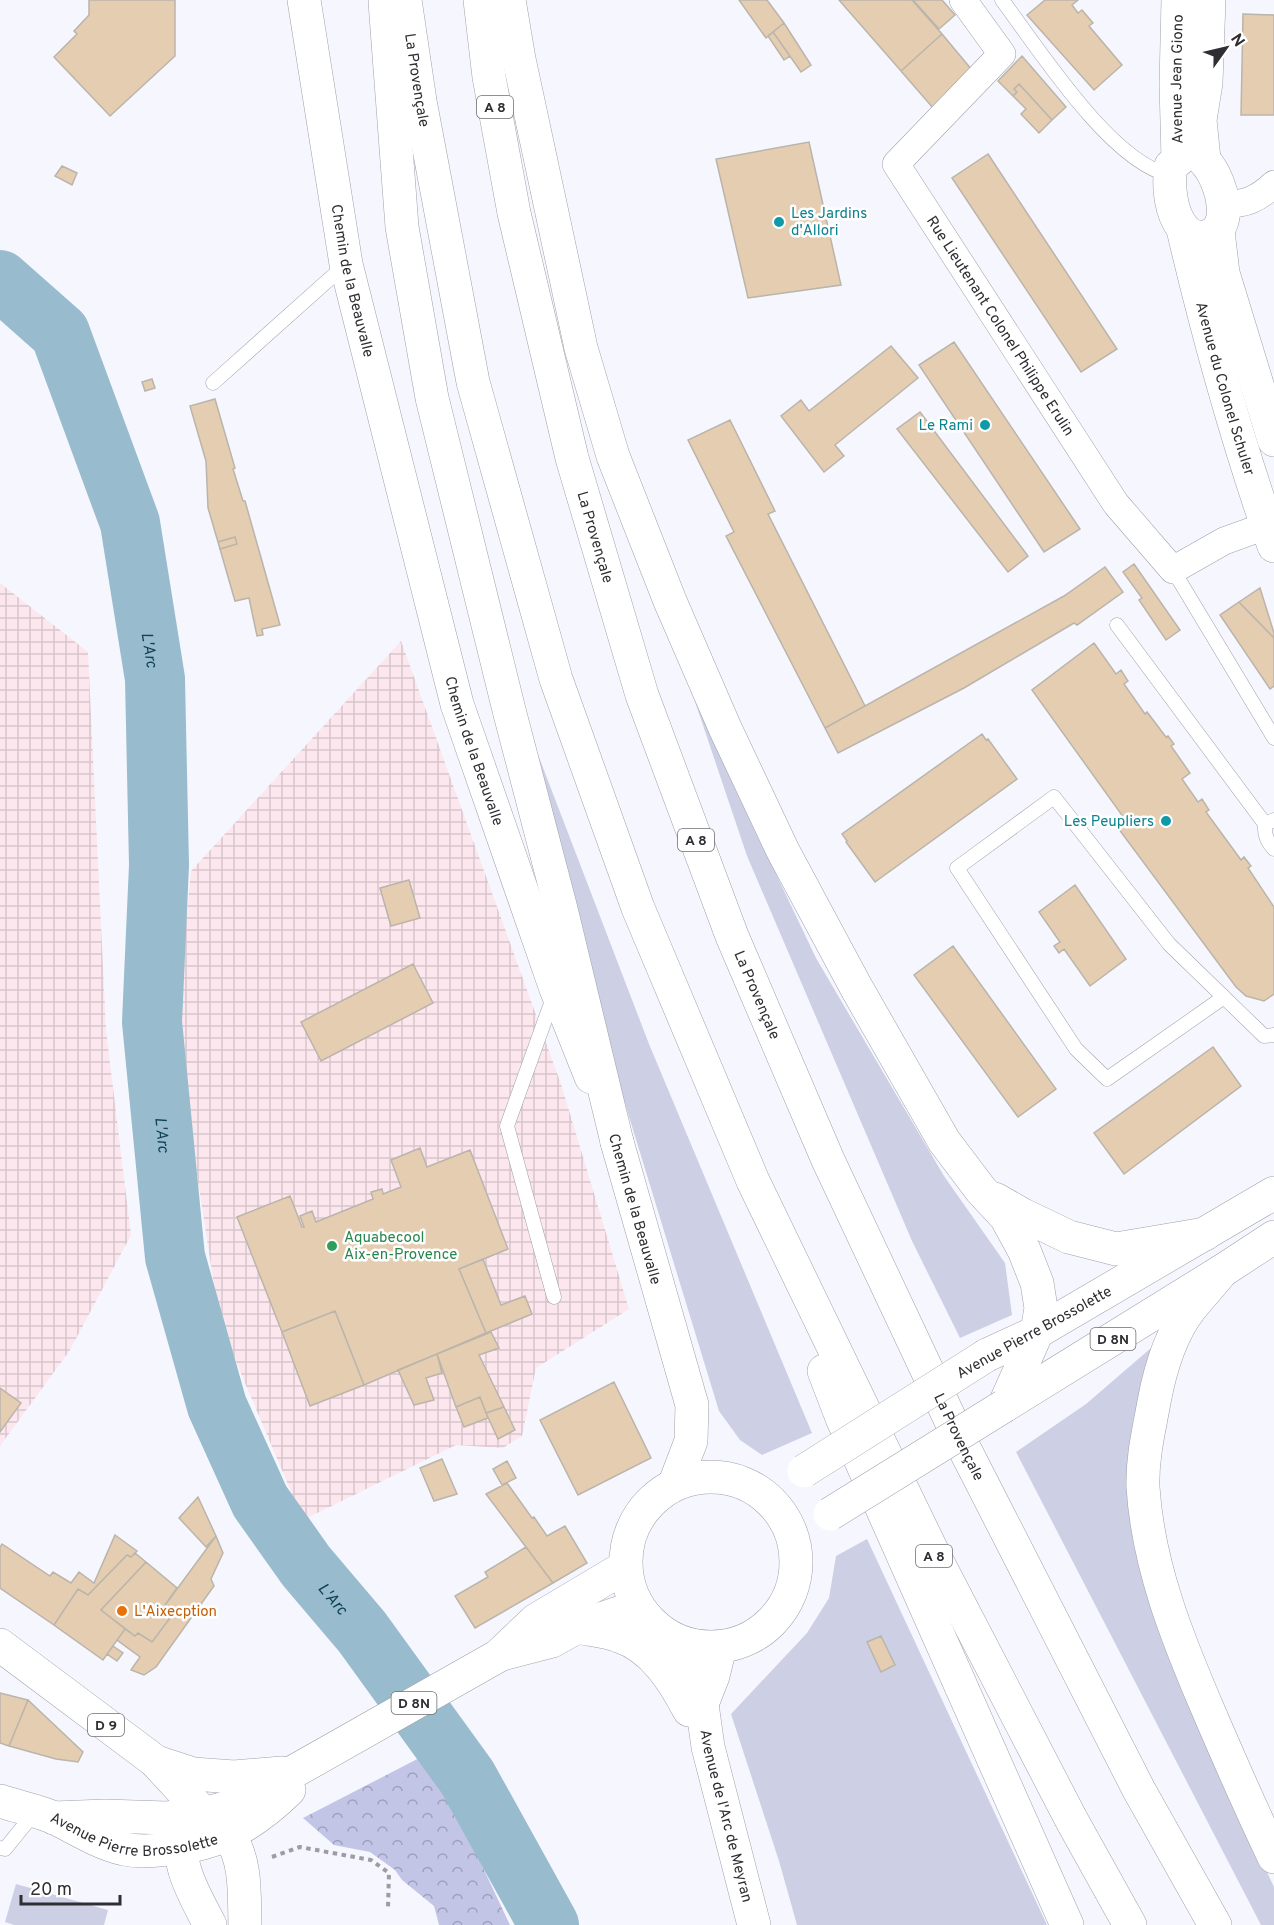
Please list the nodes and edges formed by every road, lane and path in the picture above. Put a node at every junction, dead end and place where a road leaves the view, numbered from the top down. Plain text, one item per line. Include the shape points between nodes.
1 (304, 0) edge
2 (385, 0) edge
3 (405, 0) edge
4 (480, 0) edge
5 (509, 0) edge
6 (963, 0) edge
7 (1002, 0) edge
8 (1178, 0) edge
9 (1209, 0) edge
10 (1184, 165) junction
11 (1274, 184) edge
12 (1220, 217) junction
13 (1183, 229) junction
14 (346, 264) junction
15 (213, 383) dead end
16 (1274, 440) edge
17 (1272, 532) edge
18 (1173, 570) junction
19 (1118, 625) dead end
20 (1274, 738) edge
21 (1270, 822) edge
22 (1274, 849) edge
23 (556, 989) junction
24 (1224, 997) junction
25 (1274, 1035) edge
26 (617, 1142) junction
27 (753, 1181) junction
28 (981, 1190) junction
29 (1274, 1193) edge
30 (1206, 1234) junction
31 (1274, 1237) edge
32 (1222, 1272) junction
33 (554, 1297) dead end
34 (1037, 1332) junction
35 (1004, 1406) junction
36 (675, 1484) junction
37 (767, 1497) junction
38 (794, 1541) junction
39 (625, 1568) junction
40 (641, 1612) junction
41 (577, 1627) junction
42 (678, 1641) junction
43 (0, 1645) edge
44 (720, 1647) junction
45 (498, 1656) junction
46 (702, 1704) junction
47 (708, 1747) junction
48 (330, 1751) junction
49 (155, 1761) junction
50 (293, 1772) junction
51 (0, 1801) edge
52 (204, 1814) junction
53 (45, 1815) junction
54 (0, 1848) edge
55 (180, 1848) junction
56 (234, 1849) junction
57 (1274, 1857) edge
58 (388, 1907) dead end
59 (210, 1925) edge
60 (245, 1925) edge
61 (754, 1925) edge
62 (1067, 1925) edge
63 (1130, 1925) edge
64 (1215, 1925) edge

1 - 14 main road, Chemin de la Beauvalle
2 - 26 main road via 402,227 432,398
3 - 27 main road, La Provençale / A 8 via 473,382 556,679 638,908
4 - 64 main road, La Provençale / A 8 via 489,77 514,213 572,458 642,695 732,936 828,1160 959,1438 1139,1790
5 - 28 main road via 581,348 613,456 666,590 783,851 905,1075 944,1141
6 - 18 street, Rue Lieutenant Colonel Philippe Erulin via 1002,54 896,164 1116,504
7 - 10 lane via 1086,112 1114,141 1160,173
8 - 10 main road, Avenue Jean Giono via 1176,84
9 - 10 main road, Avenue Jean Giono via 1206,83 1200,120
10 - 12 main road, Avenue du Colonel Schuler via 1212,170
10 - 13 main road, Avenue du Colonel Schuler via 1170,193
11 - 12 street via 1263,195
12 - 13 main road via 1206,238
12 - 16 main road, Avenue du Colonel Schuler via 1222,273
13 - 17 main road, Avenue du Colonel Schuler via 1196,284
14 - 15 lane
14 - 23 main road, Chemin de la Beauvalle via 457,704
17 - 18 street via 1224,541
18 - 20 lane
19 - 21 lane
21 - 22 lane via 1264,831
23 - 26 main road, Chemin de la Beauvalle
23 - 33 lane via 507,1126
24 - 24 lane via 1169,944 1054,797 957,868 1076,1049 1107,1079
24 - 25 lane via 1264,1036
26 - 36 main road, Chemin de la Beauvalle via 692,1405 691,1441
27 - 62 main road via 842,1418
27 - 63 main road, La Provençale / A 8 via 935,1557
28 - 30 main road via 1069,1237 1116,1249
28 - 34 main road via 1006,1217 1024,1250 1037,1283 1041,1308
29 - 30 main road, Avenue Pierre Brossolette
30 - 34 main road, Avenue Pierre Brossolette
31 - 32 main road, D 8N
32 - 35 main road, D 8N
32 - 57 main road via 1190,1310 1170,1346 1157,1386 1144,1452 1143,1486 1148,1531 1160,1580 1184,1652
34 - 35 main road
34 - 37 main road, Avenue Pierre Brossolette, bridge via 987,1355
35 - 38 main road, D 8N, bridge via 830,1514
36 - 37 main road via 710,1476 742,1482
36 - 39 main road via 650,1500 636,1520 626,1547
37 - 38 main road via 783,1516
38 - 44 main road via 796,1569 789,1598 776,1618 753,1637
39 - 40 main road via 628,1586
39 - 45 main road, Avenue Pierre Brossolette / D 8N via 536,1620
40 - 41 main road, Avenue Pierre Brossolette / D 8N via 627,1610
40 - 42 main road
41 - 45 main road, Avenue Pierre Brossolette / D 8N via 552,1641
41 - 47 main road via 621,1636 648,1652 676,1685
42 - 44 main road
42 - 46 main road, Avenue de l'Arc de Meyran
43 - 49 main road, D 9
44 - 46 main road, Avenue de l'Arc de Meyran
45 - 48 main road, Avenue Pierre Brossolette / D 8N
46 - 47 main road, Avenue de l'Arc de Meyran
47 - 61 main road, Avenue de l'Arc de Meyran
48 - 50 main road, Avenue Pierre Brossolette / D 8N
48 - 56 main road, Avenue Pierre Brossolette / D 8N via 252,1822
49 - 50 main road via 193,1774 234,1777
49 - 52 main road, D 9
50 - 52 main road, Avenue Pierre Brossolette via 228,1807
51 - 53 main road, D 8N
52 - 53 main road, Avenue Pierre Brossolette via 166,1818
52 - 55 main road via 187,1828
52 - 56 main road
53 - 54 lane via 5,1849
53 - 55 main road, Avenue Pierre Brossolette / D 8N via 125,1849
55 - 56 main road, Avenue Pierre Brossolette / D 8N via 208,1843
55 - 59 main road via 189,1883
56 - 58 path via 278,1856 300,1847 371,1860 389,1873
56 - 60 main road via 244,1888

